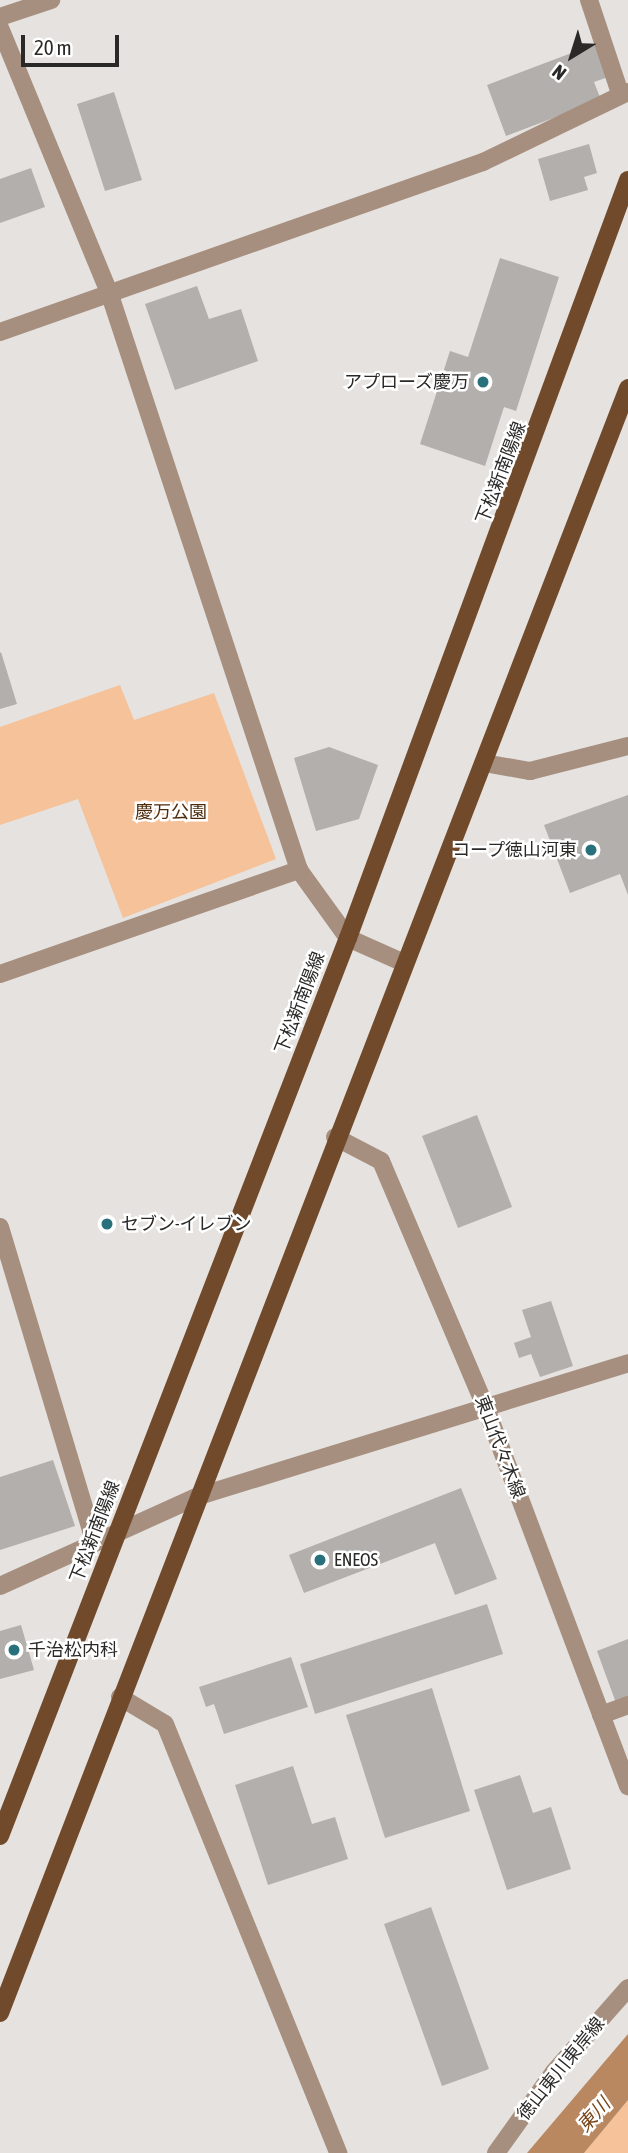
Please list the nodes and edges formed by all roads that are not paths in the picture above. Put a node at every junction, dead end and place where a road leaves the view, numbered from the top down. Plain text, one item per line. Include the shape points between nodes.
1 (51, 0) edge
2 (589, 0) edge
3 (0, 17) edge
4 (0, 28) edge
5 (624, 93) edge
6 (628, 180) edge
7 (109, 292) junction
8 (0, 332) edge
9 (628, 388) edge
10 (628, 746) edge
11 (484, 763) junction
12 (299, 870) junction
13 (348, 938) junction
14 (402, 962) junction
15 (0, 974) edge
16 (335, 1136) junction
17 (0, 1227) edge
18 (628, 1363) edge
19 (486, 1411) junction
20 (196, 1497) junction
21 (116, 1536) junction
22 (94, 1540) junction
23 (0, 1586) edge
24 (121, 1697) junction
25 (628, 1706) edge
26 (601, 1715) junction
27 (628, 1786) edge
28 (0, 1836) edge
29 (628, 1988) edge
30 (0, 2013) edge
31 (338, 2153) edge
32 (496, 2153) edge

1 - 3 street
2 - 5 street
4 - 7 street
5 - 7 street via 483,162
6 - 13 main road, 下松新南陽線
7 - 8 street
7 - 12 street
9 - 11 main road
10 - 11 street via 530,771
11 - 14 main road
12 - 13 street
12 - 15 street
13 - 14 street
13 - 21 main road, 下松新南陽線
14 - 16 main road
16 - 19 street, 東山代々木線 via 382,1161
16 - 20 main road
17 - 22 street
18 - 19 street
19 - 20 street
19 - 26 street, 東山代々木線
20 - 21 street
20 - 24 main road
21 - 22 street
21 - 28 main road, 下松新南陽線
22 - 23 street
24 - 30 main road
24 - 31 street via 166,1724
25 - 26 street
26 - 27 street, 東山代々木線
29 - 32 street, 徳山東川東岸線 via 554,2072

